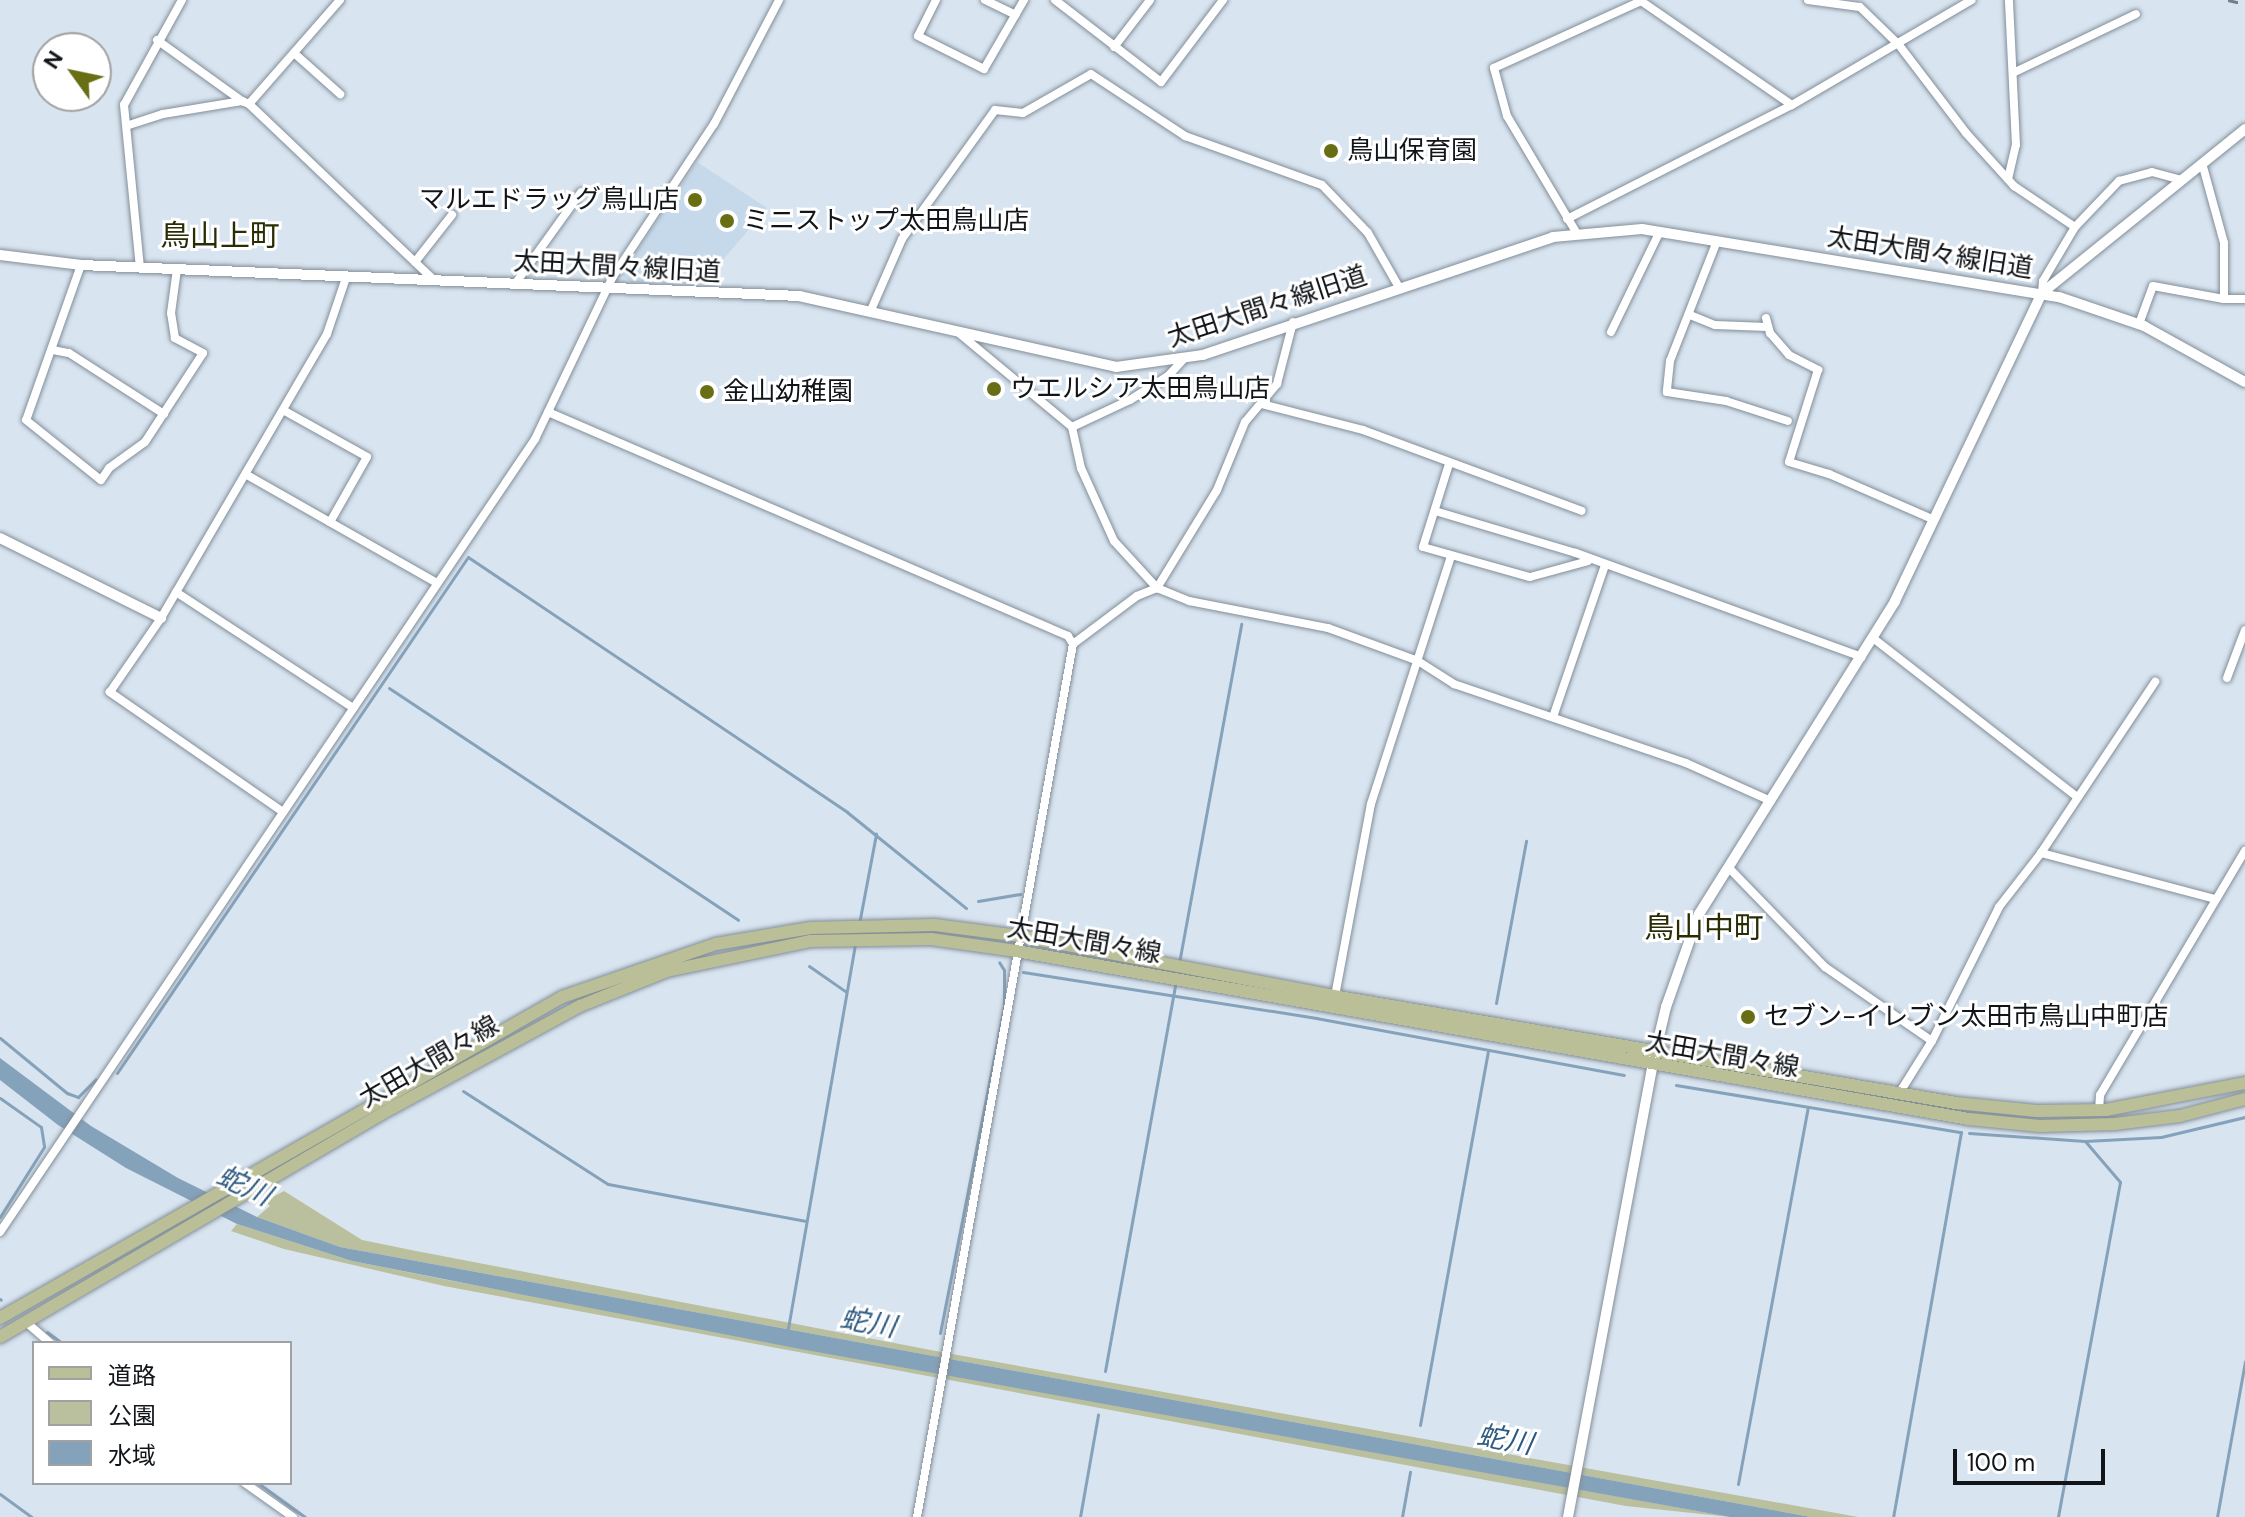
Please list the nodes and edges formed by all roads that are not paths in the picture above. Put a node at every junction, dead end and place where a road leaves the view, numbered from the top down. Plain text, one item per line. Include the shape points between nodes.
1 (182, 0) edge
2 (340, 0) edge
3 (779, 0) edge
4 (936, 0) edge
5 (985, 0) edge
6 (1024, 0) edge
7 (1055, 0) edge
8 (1150, 0) edge
9 (1223, 0) edge
10 (1808, 0) edge
11 (1972, 0) edge
12 (2009, 0) edge
13 (1655, 4) edge
14 (2136, 14) dead end
15 (1016, 15) junction
16 (157, 40) junction
17 (1899, 45) junction
18 (1114, 47) junction
19 (294, 53) junction
20 (2015, 72) junction
21 (340, 94) dead end
22 (245, 103) junction
23 (1792, 105) junction
24 (129, 125) junction
25 (2245, 129) edge
26 (2202, 163) junction
27 (2008, 179) junction
28 (2182, 180) junction
29 (581, 192) dead end
30 (452, 215) dead end
31 (1567, 219) junction
32 (2075, 227) junction
33 (1660, 231) junction
34 (1576, 232) junction
35 (1717, 241) junction
36 (0, 255) edge
37 (415, 262) junction
38 (81, 265) junction
39 (140, 268) junction
40 (177, 269) junction
41 (346, 278) junction
42 (433, 279) junction
43 (515, 284) junction
44 (607, 288) junction
45 (1400, 289) junction
46 (2042, 293) junction
47 (2224, 299) junction
48 (2245, 299) edge
49 (871, 310) junction
50 (1690, 315) junction
51 (1293, 322) junction
52 (2139, 324) junction
53 (1611, 332) dead end
54 (960, 334) junction
55 (53, 350) junction
56 (1182, 361) junction
57 (2245, 382) edge
58 (1262, 404) junction
59 (283, 410) junction
60 (548, 412) junction
61 (164, 414) junction
62 (1788, 421) dead end
63 (1072, 427) junction
64 (1449, 464) junction
65 (247, 475) junction
66 (1435, 511) junction
67 (1582, 511) dead end
68 (1932, 519) junction
69 (330, 522) junction
70 (0, 538) edge
71 (1451, 556) junction
72 (1588, 561) junction
73 (1605, 565) junction
74 (437, 583) junction
75 (1157, 588) junction
76 (176, 592) junction
77 (161, 618) junction
78 (2245, 630) edge
79 (1873, 638) junction
80 (1073, 644) junction
81 (1862, 657) junction
82 (1418, 661) junction
83 (2227, 678) dead end
84 (2155, 682) dead end
85 (353, 708) junction
86 (1553, 717) junction
87 (2077, 797) junction
88 (1771, 801) junction
89 (283, 812) junction
90 (2245, 851) edge
91 (2041, 853) junction
92 (1729, 868) junction
93 (2215, 899) junction
94 (1020, 936) junction
95 (1016, 951) junction
96 (1335, 996) junction
97 (1932, 1041) junction
98 (1656, 1050) junction
99 (1652, 1066) junction
100 (2245, 1083) edge
101 (1900, 1092) junction
102 (2245, 1099) edge
103 (2099, 1110) junction
104 (0, 1232) edge
105 (0, 1318) edge
106 (26, 1322) junction
107 (0, 1337) edge
108 (48, 1341) edge
109 (248, 1485) edge
110 (293, 1517) edge
111 (917, 1517) edge
112 (1568, 1517) edge

1 - 16 street
2 - 19 street
3 - 44 street via 714,124
4 - 15 street via 918,36 984,69
5 - 15 street
6 - 15 street
7 - 18 street
8 - 18 street
9 - 18 street via 1161,82
10 - 17 street via 1860,7
11 - 17 street
12 - 20 street
13 - 23 street
13 - 31 street via 1641,1 1494,68 1507,116
14 - 20 street
16 - 22 street
16 - 24 street via 124,105
17 - 23 street
17 - 27 street
19 - 21 street
19 - 22 street
20 - 27 street via 2016,145
22 - 24 street
22 - 37 street
23 - 31 street
24 - 39 street
25 - 26 street, 太田大間々線旧道
26 - 28 street, 太田大間々線旧道
26 - 47 street via 2224,243
27 - 32 street
28 - 32 street via 2152,172 2119,181
28 - 46 street, 太田大間々線旧道
29 - 43 street
30 - 37 street
31 - 34 street
32 - 46 street via 2043,281
33 - 34 street, 太田大間々線旧道
33 - 35 street, 太田大間々線旧道
33 - 53 street
34 - 45 street, 太田大間々線旧道
35 - 46 street, 太田大間々線旧道
35 - 50 street
36 - 38 street, 太田大間々線旧道
37 - 42 street
38 - 39 street, 太田大間々線旧道
38 - 55 street
39 - 40 street, 太田大間々線旧道
40 - 41 street, 太田大間々線旧道
40 - 61 street via 171,313 175,338 203,353
41 - 42 street, 太田大間々線旧道
41 - 59 street via 327,334
42 - 43 street, 太田大間々線旧道
43 - 44 street, 太田大間々線旧道
44 - 49 street, 太田大間々線旧道 via 799,296
44 - 60 street
45 - 49 street via 1368,233 1322,185 1185,136 1091,74 1023,113 995,110 902,239
45 - 51 street, 太田大間々線旧道
46 - 52 street
46 - 68 street
47 - 48 street
47 - 52 street via 2153,286
49 - 54 street, 太田大間々線旧道
50 - 62 street via 1667,371 1667,392 1726,401
50 - 68 street via 1736,329 1767,323 1789,355 1818,370 1789,462
51 - 56 street, 太田大間々線旧道
51 - 58 street via 1277,384
52 - 57 street
54 - 56 street, 太田大間々線旧道 via 1091,365
54 - 63 street
55 - 61 street via 69,353
55 - 61 street via 26,420 101,480 145,442
56 - 63 street via 1130,400
58 - 64 street via 1363,430
58 - 75 street via 1245,422 1217,490
59 - 65 street
59 - 69 street via 367,457
60 - 74 street
60 - 80 street via 1068,636
63 - 75 street via 1081,468 1114,541
64 - 66 street
64 - 67 street
65 - 69 street
65 - 76 street
66 - 71 street via 1423,547
66 - 72 street
68 - 79 street
69 - 74 street
70 - 77 street
71 - 72 street via 1530,577
71 - 82 street
72 - 73 street
73 - 81 street
73 - 86 street
74 - 85 street
75 - 80 street via 1137,596
75 - 82 street via 1189,601 1328,628
76 - 77 street
76 - 85 street
77 - 89 street via 110,692
78 - 83 street
79 - 81 street
79 - 87 street
80 - 94 street
81 - 88 street
82 - 86 street via 1454,684
82 - 96 street via 1371,804
84 - 87 street
85 - 89 street
86 - 88 street via 1686,763
87 - 91 street
88 - 92 street
89 - 104 street
90 - 93 street
91 - 93 street
91 - 97 street via 1999,907
92 - 97 street via 1825,967
92 - 98 street via 1684,949
93 - 103 street via 2100,1095
94 - 95 street
94 - 96 main road, 太田大間々線
94 - 105 main road, 太田大間々線 via 865,923 766,934 660,960 562,997 501,1030
95 - 99 main road, 太田大間々線
95 - 106 main road, 太田大間々線 via 931,939 862,937 767,948 667,971 508,1042
95 - 111 street
96 - 98 main road, 太田大間々線
97 - 101 street
98 - 99 street
98 - 101 main road, 太田大間々線
99 - 102 main road, 太田大間々線 via 2040,1126 2180,1116
99 - 112 street
100 - 103 main road, 太田大間々線
101 - 103 main road, 太田大間々線 via 2037,1111
106 - 107 main road, 太田大間々線
106 - 108 street
109 - 110 street

